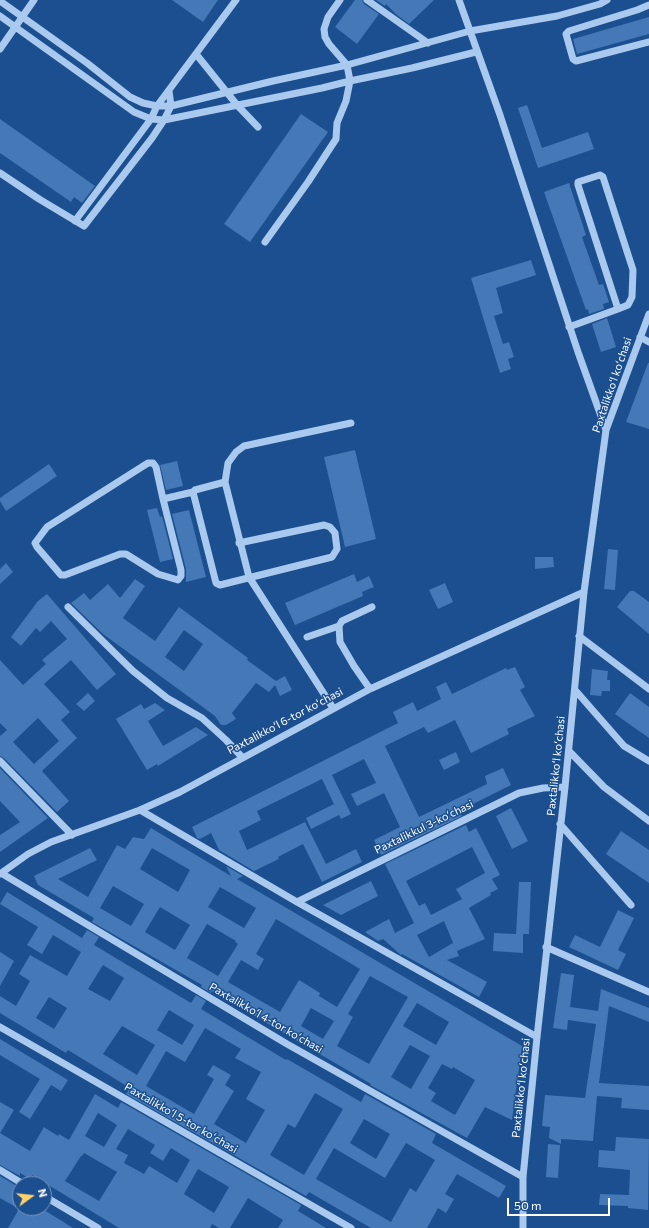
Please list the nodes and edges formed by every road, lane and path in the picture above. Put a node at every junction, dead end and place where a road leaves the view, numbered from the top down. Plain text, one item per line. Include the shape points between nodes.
1 (34, 0) edge
2 (236, 0) edge
3 (340, 0) edge
4 (367, 0) edge
5 (459, 0) edge
6 (607, 0) edge
7 (0, 1) edge
8 (649, 5) edge
9 (0, 16) edge
10 (22, 17) junction
11 (15, 27) junction
12 (470, 31) junction
13 (649, 42) edge
14 (428, 43) junction
15 (0, 49) edge
16 (476, 52) junction
17 (196, 54) junction
18 (87, 64) junction
19 (347, 65) junction
20 (79, 73) junction
21 (350, 80) junction
22 (169, 91) junction
23 (227, 92) junction
24 (237, 105) junction
25 (157, 106) junction
26 (171, 106) junction
27 (151, 119) junction
28 (164, 120) junction
29 (258, 126) dead end
30 (0, 173) edge
31 (75, 221) junction
32 (264, 242) dead end
33 (618, 309) junction
34 (649, 314) edge
35 (569, 326) junction
36 (640, 337) junction
37 (649, 342) edge
38 (351, 423) dead end
39 (606, 430) junction
40 (225, 482) junction
41 (193, 492) junction
42 (163, 499) junction
43 (239, 543) junction
44 (249, 577) junction
45 (584, 592) junction
46 (68, 607) dead end
47 (372, 607) dead end
48 (339, 626) junction
49 (579, 636) junction
50 (307, 637) dead end
51 (370, 689) junction
52 (649, 689) edge
53 (575, 690) junction
54 (333, 708) junction
55 (569, 751) junction
56 (242, 757) junction
57 (0, 761) edge
58 (649, 761) edge
59 (565, 787) junction
60 (140, 810) junction
61 (649, 821) edge
62 (560, 824) junction
63 (72, 835) junction
64 (1, 873) edge
65 (297, 902) junction
66 (631, 905) dead end
67 (546, 947) junction
68 (649, 992) edge
69 (0, 1027) edge
70 (537, 1036) junction
71 (0, 1170) edge
72 (12, 1177) edge
73 (523, 1177) junction
74 (52, 1201) edge
75 (98, 1228) edge
76 (351, 1228) edge
77 (523, 1228) edge

1 - 10 street
2 - 17 street
3 - 19 street via 328,17 324,29 325,38
4 - 14 street
5 - 12 street
6 - 12 street via 558,16
7 - 10 street
8 - 13 street via 568,31 566,34 576,62
9 - 11 street
10 - 11 street
10 - 18 street
11 - 15 street
11 - 20 street
12 - 14 street
12 - 16 street
14 - 19 street
16 - 21 street
16 - 35 street via 500,115
17 - 22 street
17 - 23 street
18 - 20 street
18 - 25 street via 130,97
19 - 21 street
19 - 23 street
20 - 27 street via 134,112
21 - 24 street
21 - 32 street via 346,101 337,123 336,139
22 - 25 street
22 - 26 street
23 - 24 street
23 - 26 street
24 - 28 street
24 - 29 street
25 - 26 street
25 - 27 street
26 - 28 street
27 - 28 street
27 - 31 street
28 - 31 street via 84,226
30 - 31 street
33 - 33 street via 628,305 632,297 633,270 603,177 600,175 578,182 578,185
33 - 35 street
34 - 36 street, Paxtalikkoʻl koʻchasi
35 - 39 street
36 - 37 street
36 - 39 street, Paxtalikkoʻl koʻchasi
38 - 40 street via 244,446 228,463
39 - 45 street, Paxtalikkoʻl koʻchasi
40 - 41 street
40 - 43 street
41 - 42 street
41 - 44 street via 216,583 220,585
42 - 42 street via 181,570 178,580 158,574 126,554 61,575 35,543 47,527 148,463 153,463 156,467
43 - 44 street
43 - 44 street via 324,525 335,533 337,549 332,557
44 - 54 street
45 - 49 street, Paxtalikkoʻl koʻchasi
45 - 51 street, Paxtalikkoʻl 6-tor koʻchasi
46 - 56 street via 133,671 167,698 202,718
47 - 48 street via 342,621
48 - 50 street
48 - 51 street via 340,642
49 - 52 street
49 - 53 street, Paxtalikkoʻl koʻchasi
51 - 54 street, Paxtalikkoʻl 6-tor koʻchasi
53 - 55 street, Paxtalikkoʻl koʻchasi
53 - 58 street via 624,746
54 - 56 street, Paxtalikkoʻl 6-tor koʻchasi
55 - 59 street, Paxtalikkoʻl koʻchasi
55 - 61 street via 604,787
56 - 60 street, Paxtalikkoʻl 6-tor koʻchasi via 180,792
57 - 63 street
59 - 62 street, Paxtalikkoʻl koʻchasi
59 - 65 street, Paxtalikkul 3-koʻchasi via 519,792
60 - 63 street, Paxtalikkoʻl 6-tor koʻchasi
60 - 65 street
62 - 66 street
62 - 67 street, Paxtalikkoʻl koʻchasi
63 - 64 street, Paxtalikkoʻl 6-tor koʻchasi via 28,854
64 - 73 street, Paxtalikkoʻl 4-tor koʻchasi via 287,1044
65 - 70 street
67 - 68 street
67 - 70 street, Paxtalikkoʻl koʻchasi
69 - 76 street, Paxtalikkoʻl 5-tor koʻchasi
70 - 73 street, Paxtalikkoʻl koʻchasi
71 - 72 street
73 - 77 street, Paxtalikkoʻl koʻchasi
74 - 75 street

